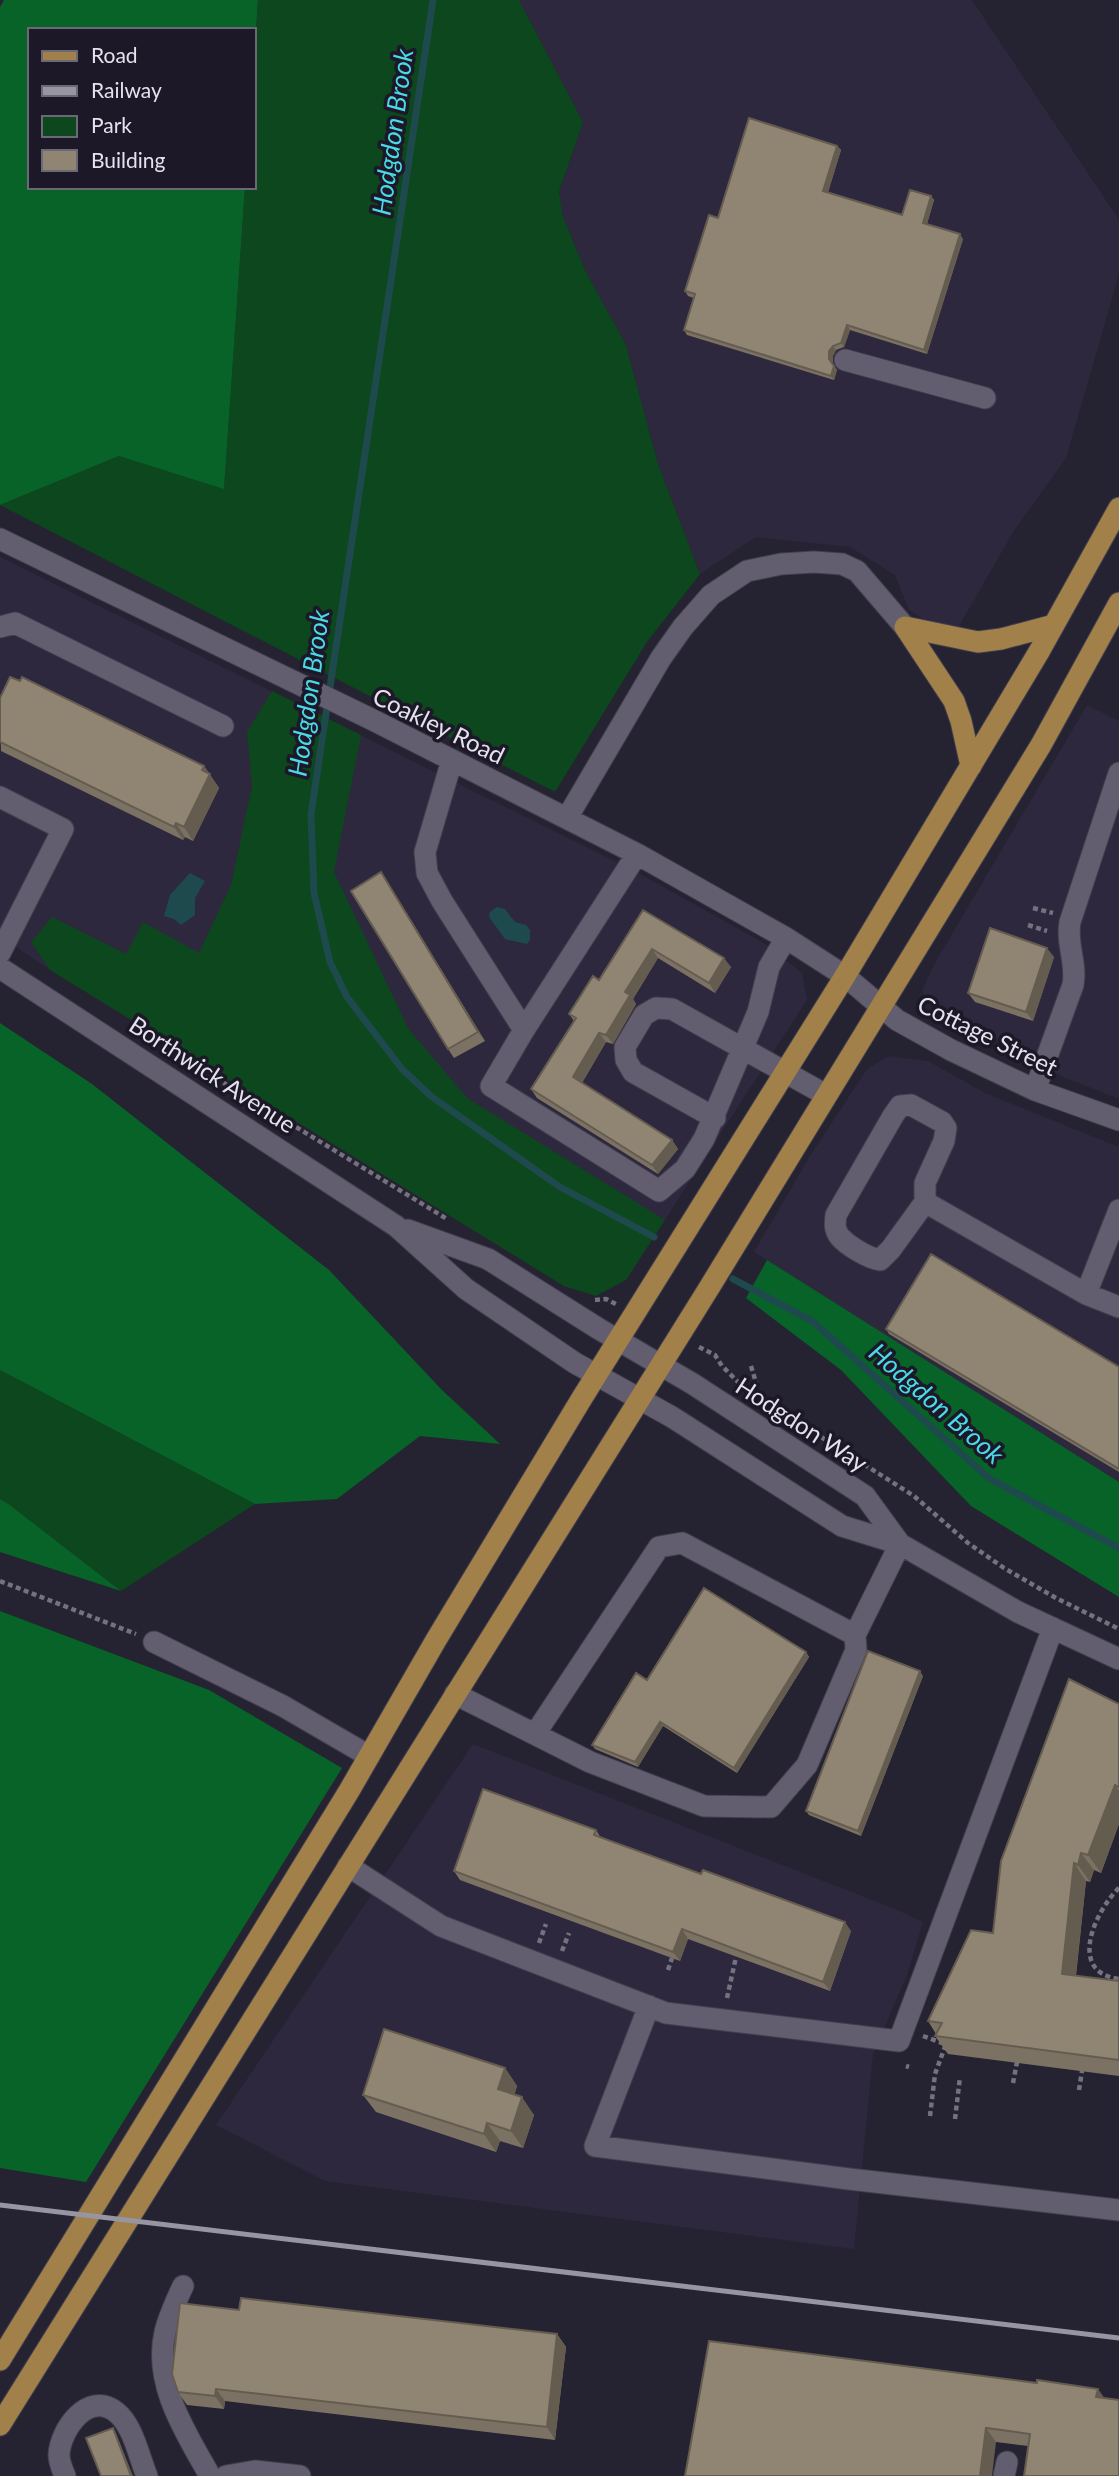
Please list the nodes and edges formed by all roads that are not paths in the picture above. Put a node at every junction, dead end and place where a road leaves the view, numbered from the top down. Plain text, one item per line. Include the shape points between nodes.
1 (845, 360) dead end
2 (985, 398) dead end
3 (1119, 509) edge
4 (0, 539) edge
5 (1119, 603) edge
6 (1054, 625) junction
7 (0, 626) edge
8 (905, 627) junction
9 (223, 726) dead end
10 (452, 760) junction
11 (971, 766) junction
12 (1119, 773) edge
13 (0, 797) edge
14 (567, 818) junction
15 (638, 854) junction
16 (786, 938) junction
17 (0, 953) edge
18 (0, 968) edge
19 (845, 976) junction
20 (881, 1007) junction
21 (524, 1030) junction
22 (743, 1048) junction
23 (786, 1072) junction
24 (1035, 1090) junction
25 (826, 1095) junction
26 (715, 1118) junction
27 (1119, 1120) edge
28 (925, 1202) junction
29 (1119, 1210) edge
30 (396, 1226) junction
31 (1086, 1294) junction
32 (1119, 1307) edge
33 (618, 1340) junction
34 (660, 1365) junction
35 (596, 1375) junction
36 (639, 1399) junction
37 (900, 1544) junction
38 (1053, 1628) junction
39 (855, 1636) junction
40 (154, 1642) road end
41 (1119, 1659) edge
42 (455, 1694) junction
43 (535, 1734) junction
44 (369, 1756) junction
45 (348, 1866) junction
46 (649, 2006) junction
47 (1119, 2210) edge
48 (183, 2286) dead end
49 (0, 2360) edge
50 (0, 2425) edge
51 (65, 2476) edge
52 (146, 2476) edge
53 (210, 2476) edge
54 (226, 2476) edge
55 (300, 2476) edge

1 - 2 street
3 - 6 main road
4 - 10 street, Coakley Road
5 - 20 main road via 1041,745
6 - 8 main road via 978,642
6 - 11 main road
7 - 9 street via 15,623
8 - 11 main road via 954,701
8 - 14 street via 857,571 842,564 781,564 747,571 711,595 683,626
10 - 14 street, Coakley Road
10 - 21 street via 425,852 427,873
11 - 19 main road
12 - 24 street via 1070,922 1076,971 1073,985
13 - 17 street via 63,829
14 - 15 street, Coakley Road
15 - 16 street, Coakley Road
15 - 21 street
16 - 19 street, Coakley Road
16 - 22 street via 769,967
18 - 30 street, Borthwick Avenue
19 - 20 street, Cottage Street
19 - 23 main road
20 - 24 street, Cottage Street via 951,1050
20 - 25 main road
21 - 26 street via 491,1086 659,1191 685,1169
22 - 23 street
22 - 26 street
22 - 26 street via 672,1009 656,1008 644,1015 625,1047 633,1072
23 - 25 street
23 - 33 main road
24 - 27 street, Cottage Street
25 - 34 main road
28 - 28 street via 880,1260 840,1237 835,1228 836,1215 900,1107 911,1105 946,1128 925,1183
28 - 31 street
29 - 31 street
30 - 33 street, Borthwick Avenue via 488,1259
30 - 35 street, Borthwick Avenue via 466,1289
31 - 32 street
33 - 34 street, Borthwick Avenue
33 - 35 main road
34 - 36 main road
34 - 37 street, Hodgdon Way via 865,1496
35 - 36 street, Borthwick Avenue
35 - 44 main road
36 - 37 street, Hodgdon Way via 842,1526
36 - 42 main road
37 - 38 street, Hodgdon Way
37 - 39 street
38 - 41 street, Hodgdon Way
38 - 46 street via 899,2041 666,2013
39 - 43 street via 682,1543 659,1547
39 - 43 street via 856,1650 807,1765 771,1807 704,1806 590,1762
40 - 44 street via 284,1706
42 - 43 street
42 - 45 main road
44 - 49 main road
45 - 46 street via 441,1926
45 - 50 main road
46 - 47 street via 595,2146
48 - 53 street via 164,2334 165,2386
51 - 52 street via 58,2459 65,2430 77,2415 103,2406 117,2412 127,2427
54 - 55 street via 255,2471

